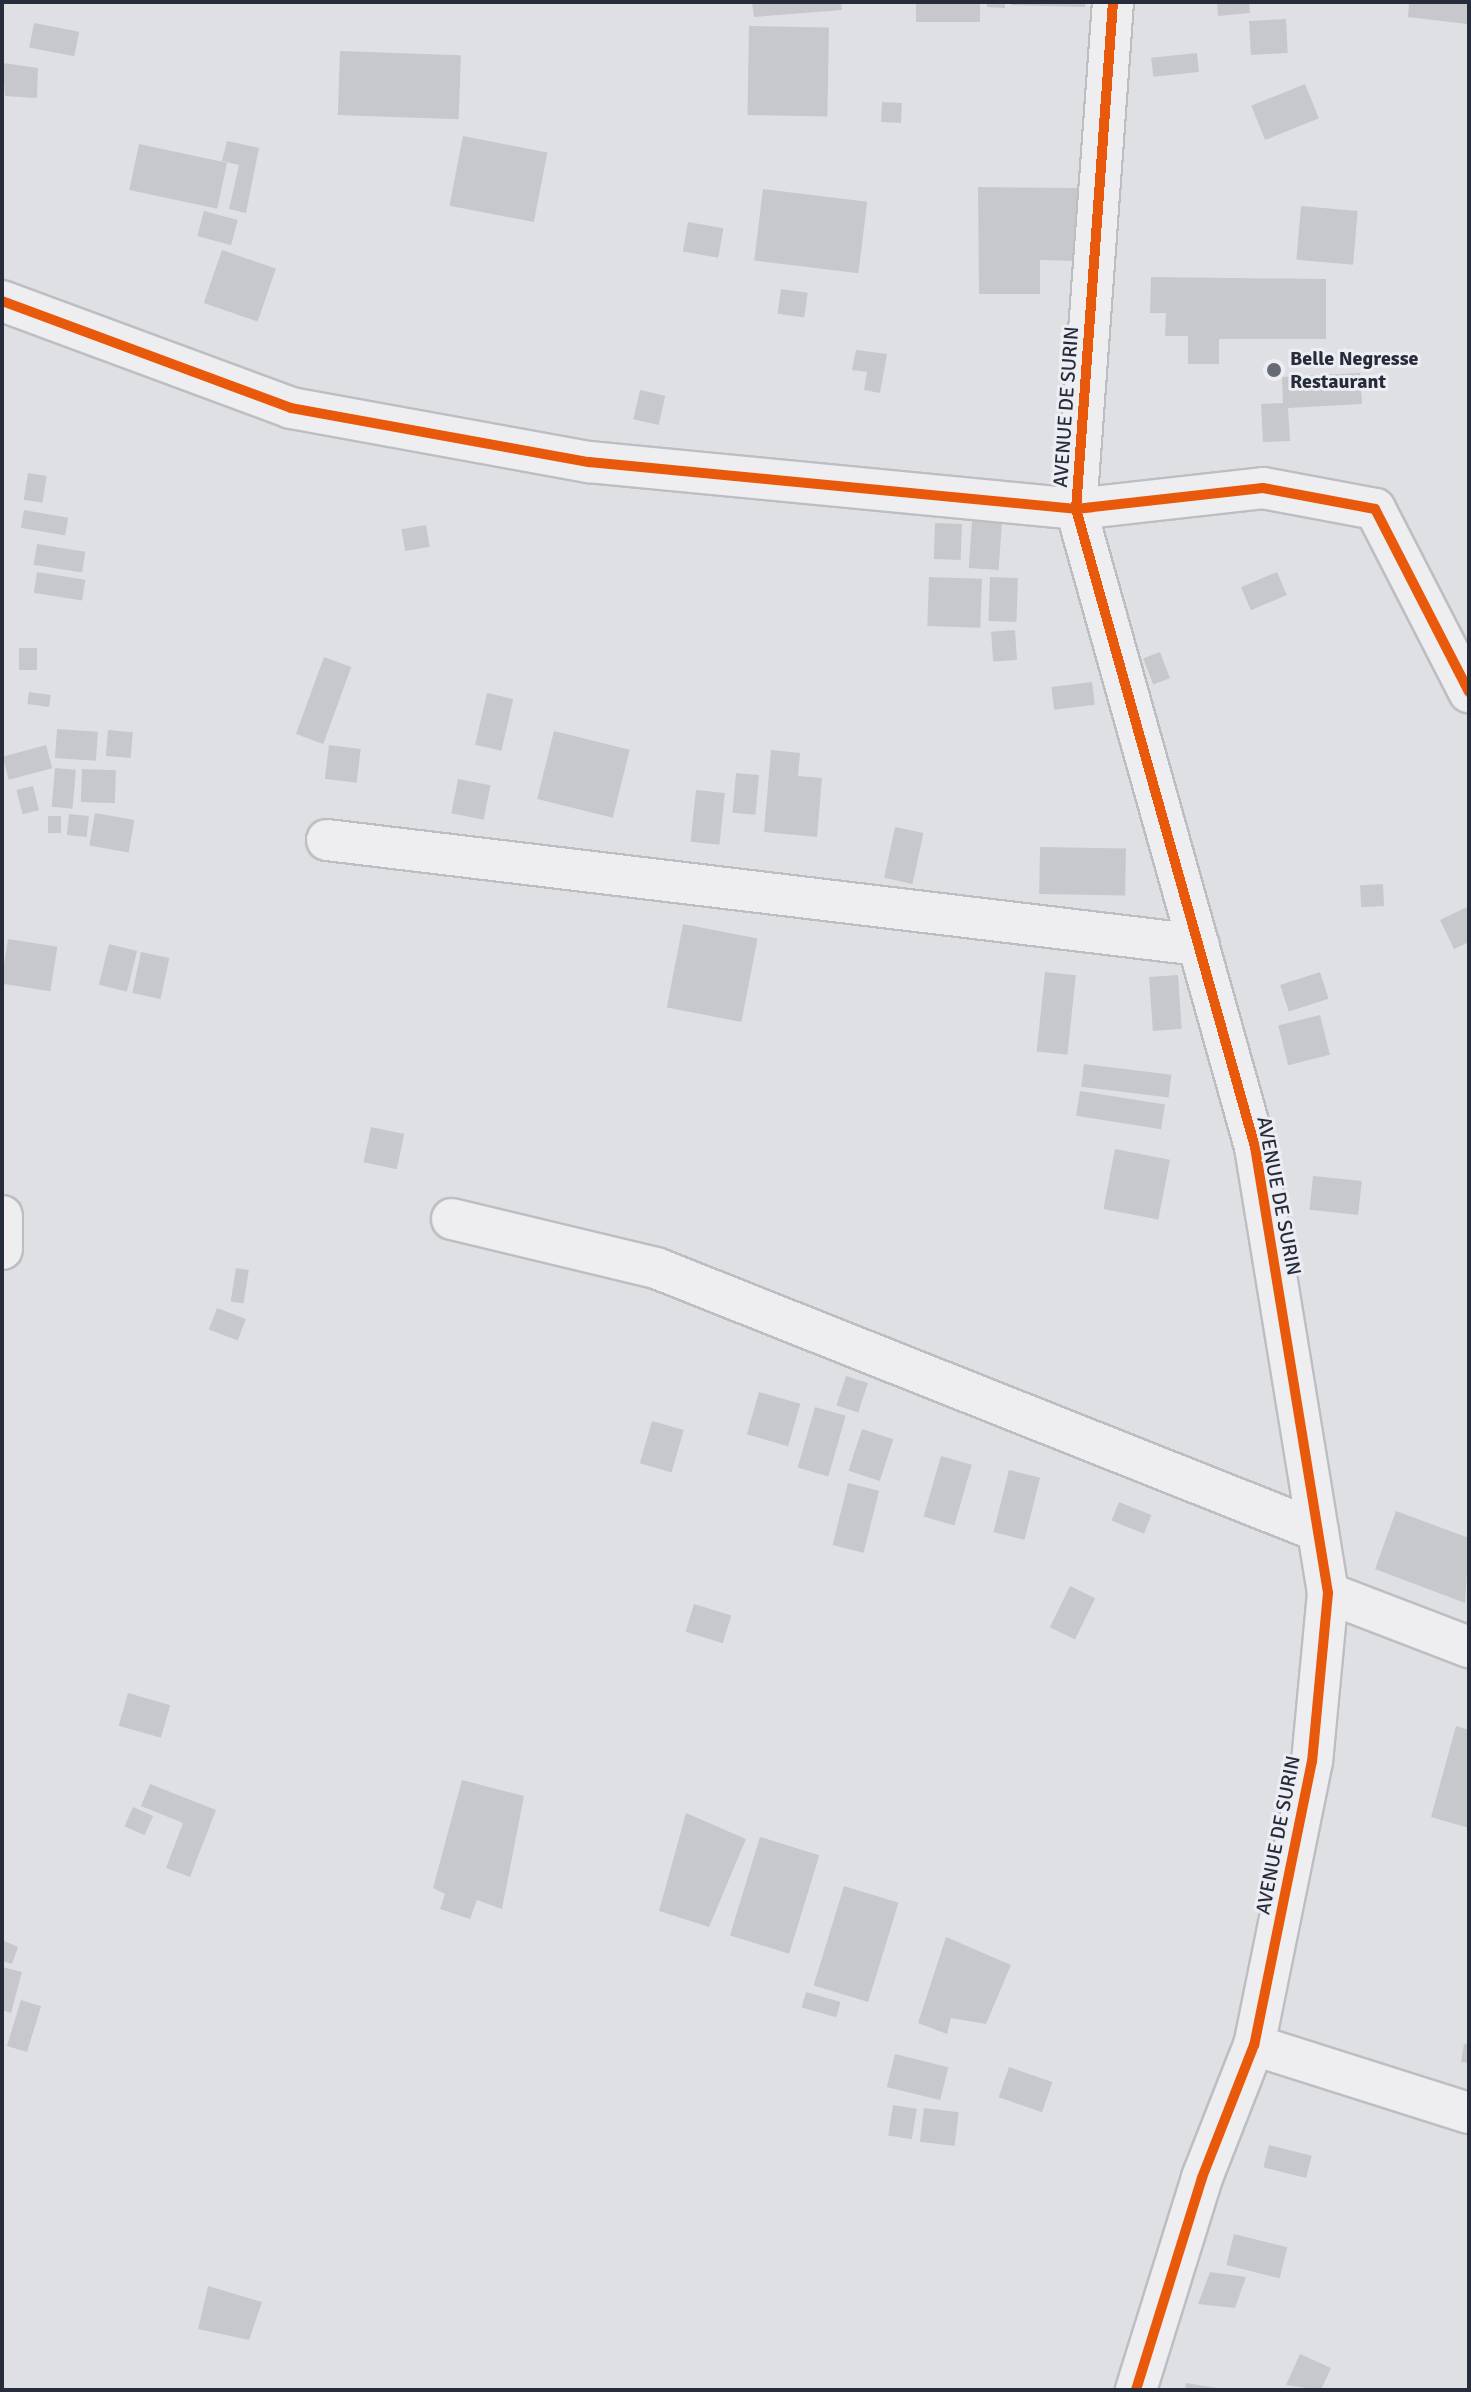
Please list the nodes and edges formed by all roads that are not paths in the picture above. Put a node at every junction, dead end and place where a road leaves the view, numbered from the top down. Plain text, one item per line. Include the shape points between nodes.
1 (1113, 2) edge
2 (2, 301) edge
3 (1076, 509) junction
4 (1469, 692) edge
5 (327, 840) dead end
6 (1199, 945) junction
7 (2, 1216) edge
8 (452, 1219) dead end
9 (2, 1249) edge
10 (1318, 1531) junction
11 (1328, 1593) junction
12 (1469, 1647) edge
13 (1254, 2045) junction
14 (1469, 2113) edge
15 (1136, 2390) edge

1 - 3 street, AVENUE DE SURIN
2 - 3 street via 291,408 589,462
3 - 4 street via 1263,488 1375,509
3 - 6 street, AVENUE DE SURIN
5 - 6 street
6 - 10 street, AVENUE DE SURIN via 1255,1147
7 - 9 street
8 - 10 street via 656,1268
10 - 11 street, AVENUE DE SURIN
11 - 12 street
11 - 13 street, AVENUE DE SURIN via 1312,1761
13 - 14 street
13 - 15 street, AVENUE DE SURIN via 1202,2178

